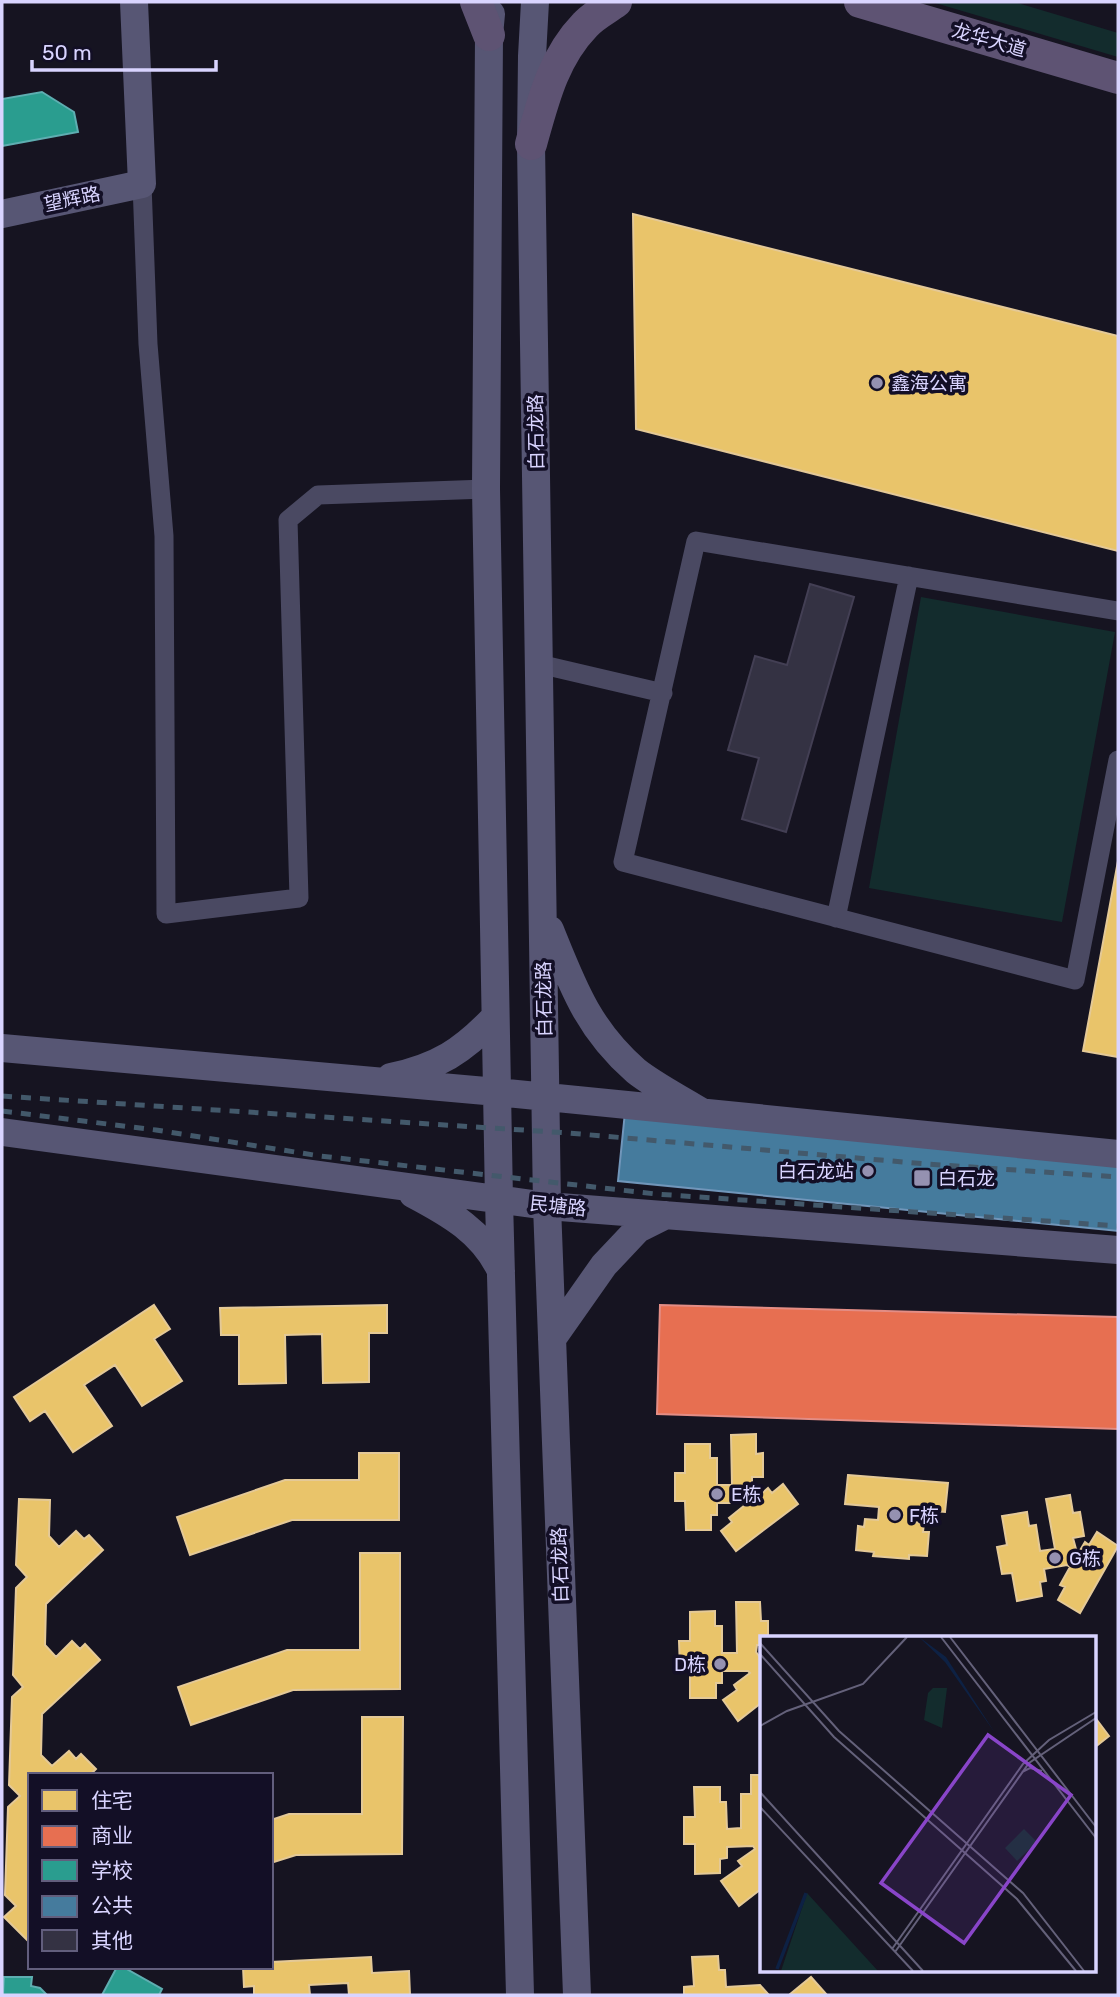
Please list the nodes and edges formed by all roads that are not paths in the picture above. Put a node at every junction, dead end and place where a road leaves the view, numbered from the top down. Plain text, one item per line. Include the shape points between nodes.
1 (134, 2) edge
2 (476, 2) edge
3 (493, 2) edge
4 (536, 2) edge
5 (615, 2) edge
6 (860, 2) edge
7 (489, 35) junction
8 (1118, 78) edge
9 (531, 144) junction
10 (142, 184) junction
11 (2, 214) edge
12 (486, 489) junction
13 (909, 576) junction
14 (1118, 611) edge
15 (539, 664) junction
16 (663, 693) junction
17 (1118, 760) edge
18 (1115, 794) edge
19 (543, 915) junction
20 (836, 918) junction
21 (495, 1017) junction
22 (2, 1048) edge
23 (372, 1081) junction
24 (496, 1092) junction
25 (546, 1099) junction
26 (705, 1115) junction
27 (2, 1132) edge
28 (1118, 1154) edge
29 (398, 1186) junction
30 (499, 1200) junction
31 (547, 1206) junction
32 (666, 1215) junction
33 (1118, 1250) edge
34 (500, 1271) junction
35 (552, 1339) junction
36 (520, 1995) edge
37 (577, 1995) edge

1 - 10 main road
2 - 7 main road
3 - 7 main road
4 - 9 main road, 白石龙路
5 - 9 main road via 585,24 566,51 550,79
6 - 8 main road, 龙华大道
7 - 12 main road
9 - 15 main road, 白石龙路
10 - 11 main road, 望辉路
10 - 12 street via 148,344 164,536 166,914 299,898 288,520 318,495
12 - 21 main road
13 - 14 street
13 - 16 street via 696,541
13 - 20 street
15 - 16 street
15 - 19 main road, 白石龙路
16 - 20 street via 623,862
17 - 18 street
18 - 20 street via 1075,980
19 - 25 main road, 白石龙路
19 - 26 main road via 581,1004 608,1044 638,1072
21 - 23 main road via 450,1056 414,1072
21 - 24 main road
22 - 23 main road
23 - 24 main road
24 - 25 main road
24 - 30 main road
25 - 26 main road
25 - 31 main road, 白石龙路
26 - 28 main road
27 - 29 main road, 民塘路
29 - 30 main road, 民塘路
29 - 34 main road via 452,1215 474,1233 494,1255
30 - 31 main road, 民塘路
30 - 34 main road
31 - 32 main road, 民塘路
31 - 35 main road, 白石龙路
32 - 33 main road, 民塘路
32 - 35 main road via 638,1229 604,1265
34 - 36 main road
35 - 37 main road, 白石龙路

